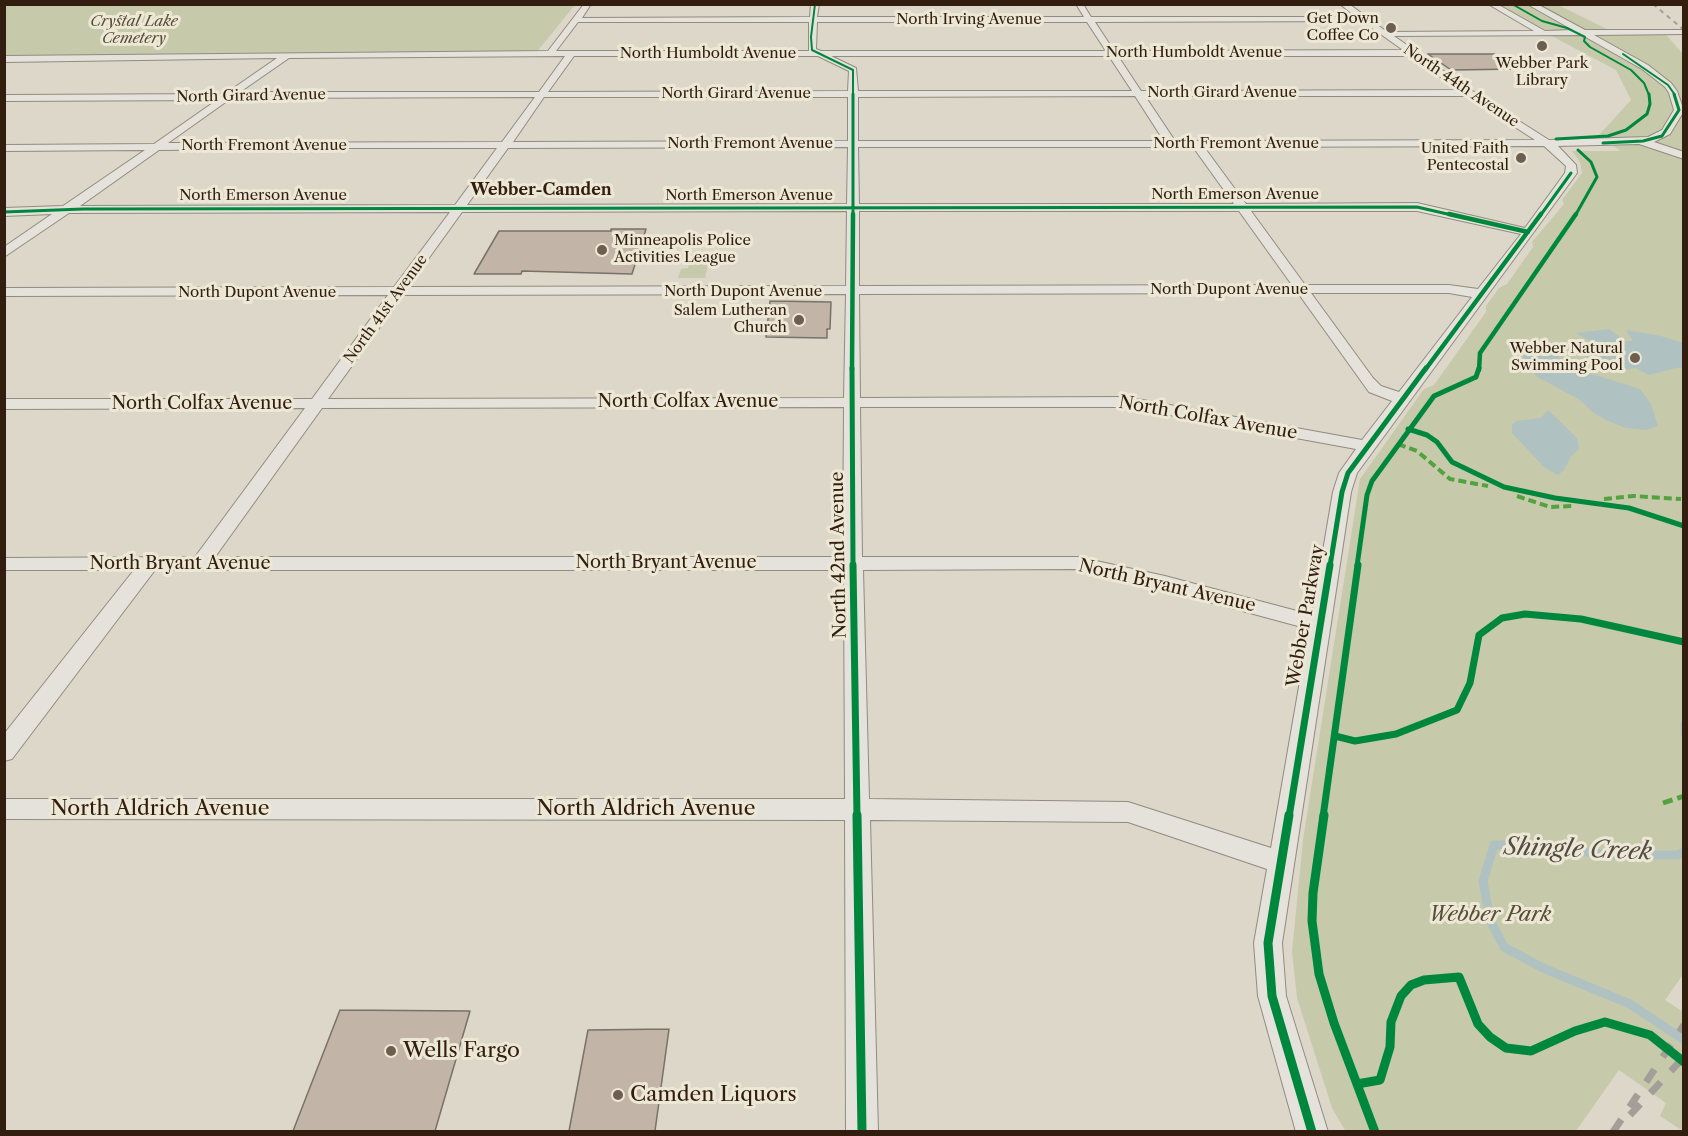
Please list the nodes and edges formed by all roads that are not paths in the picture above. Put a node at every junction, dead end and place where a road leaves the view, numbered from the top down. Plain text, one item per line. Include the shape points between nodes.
1 (588, 4) edge
2 (815, 4) edge
3 (1079, 4) edge
4 (1342, 4) edge
5 (1491, 4) edge
6 (1530, 4) edge
7 (1362, 19) junction
8 (813, 20) junction
9 (1089, 20) junction
10 (576, 21) junction
11 (1584, 32) junction
12 (1683, 32) edge
13 (1543, 33) junction
14 (1384, 34) junction
15 (818, 53) junction
16 (857, 53) junction
17 (1112, 53) junction
18 (1411, 53) junction
19 (550, 54) junction
20 (571, 54) junction
21 (286, 56) junction
22 (4, 59) edge
23 (19, 59) junction
24 (4, 66) edge
25 (853, 70) junction
26 (1138, 93) junction
27 (1469, 93) junction
28 (853, 94) junction
29 (542, 95) junction
30 (227, 97) junction
31 (4, 98) edge
32 (1638, 139) junction
33 (1171, 143) junction
34 (853, 144) junction
35 (1548, 144) junction
36 (506, 145) junction
37 (1197, 145) junction
38 (157, 147) junction
39 (4, 148) edge
40 (1683, 156) edge
41 (1571, 173) joint
42 (1241, 207) junction
43 (458, 208) junction
44 (852, 208) junction
45 (65, 210) junction
46 (4, 212) edge
47 (1528, 232) junction
48 (4, 253) edge
49 (1301, 289) junction
50 (853, 291) junction
51 (4, 292) edge
52 (397, 293) junction
53 (1480, 294) junction
54 (1402, 399) junction
55 (853, 401) junction
56 (317, 403) junction
57 (4, 404) edge
58 (1367, 446) junction
59 (854, 563) junction
60 (4, 564) edge
61 (149, 564) junction
62 (200, 564) junction
63 (1319, 624) junction
64 (4, 752) edge
65 (4, 809) edge
66 (857, 811) junction
67 (1280, 862) junction
68 (862, 1131) edge
69 (1312, 1131) edge

1 - 10 street
2 - 8 street
3 - 9 street
4 - 7 street, North 44th Avenue
5 - 13 street
6 - 11 street
7 - 9 street, North Irving Avenue
7 - 14 street, North 44th Avenue
8 - 9 street, North Irving Avenue
8 - 10 street, North Irving Avenue
8 - 15 street via 811,46
9 - 17 street
10 - 19 street
11 - 12 street
11 - 13 street
11 - 32 street via 1645,67 1674,93 1679,110 1662,136
13 - 14 street
14 - 18 street, North 44th Avenue
15 - 16 street, North Humboldt Avenue
15 - 20 street, North Humboldt Avenue
15 - 25 street
16 - 17 street, North Humboldt Avenue
16 - 25 street, North 42nd Avenue
17 - 18 street, North Humboldt Avenue
17 - 26 street
18 - 27 street, North 44th Avenue
19 - 20 street, North Humboldt Avenue
19 - 21 street, North Humboldt Avenue
20 - 29 street, North 41st Avenue
21 - 23 street, North Humboldt Avenue
21 - 30 street
22 - 23 street, North Humboldt Avenue
23 - 24 street
25 - 28 street, North 42nd Avenue
26 - 27 street, North Girard Avenue
26 - 28 street, North Girard Avenue
26 - 33 street
27 - 35 street, North 44th Avenue
28 - 29 street, North Girard Avenue
28 - 34 street, North 42nd Avenue
29 - 30 street, North Girard Avenue
29 - 36 street, North 41st Avenue
30 - 31 street, North Girard Avenue
30 - 38 street
32 - 35 street, North Fremont Avenue
32 - 40 street
33 - 34 street, North Fremont Avenue
33 - 37 street, North Fremont Avenue
34 - 36 street, North Fremont Avenue
34 - 44 street, North 42nd Avenue
35 - 37 street, North Fremont Avenue
35 - 41 street, North 44th Avenue via 1566,158
36 - 38 street, North Fremont Avenue
36 - 43 street, North 41st Avenue
37 - 42 street
38 - 39 street, North Fremont Avenue
38 - 45 street
41 - 47 street, Webber Parkway
42 - 44 street, North Emerson Avenue
42 - 47 street, North Emerson Avenue via 1417,207
42 - 49 street
43 - 44 street, North Emerson Avenue
43 - 45 street, North Emerson Avenue
43 - 52 street, North 41st Avenue
44 - 50 street, North 42nd Avenue
45 - 46 street, North Emerson Avenue
45 - 48 street
47 - 53 street, Webber Parkway
49 - 50 street, North Dupont Avenue
49 - 53 street, North Dupont Avenue via 1449,289
49 - 54 street via 1375,389
50 - 52 street, North Dupont Avenue
50 - 55 street, North 42nd Avenue
51 - 52 street, North Dupont Avenue
52 - 56 street, North 41st Avenue
53 - 54 street, Webber Parkway
54 - 58 street, Webber Parkway
55 - 56 street, North Colfax Avenue
55 - 58 street, North Colfax Avenue via 1126,402
55 - 59 street, North 42nd Avenue
56 - 57 street, North Colfax Avenue
56 - 62 street, North 41st Avenue
58 - 63 street, Webber Parkway via 1348,473 1342,492
59 - 62 street, North Bryant Avenue
59 - 63 street, North Bryant Avenue via 1078,563
59 - 66 street, North 42nd Avenue
60 - 61 street, North Bryant Avenue
61 - 62 street, North Bryant Avenue
61 - 64 street
63 - 67 street, Webber Parkway
65 - 66 street, North Aldrich Avenue
66 - 67 street, North Aldrich Avenue via 1128,812
66 - 68 street, North 42nd Avenue
67 - 69 street, Webber Parkway via 1268,943 1272,996

